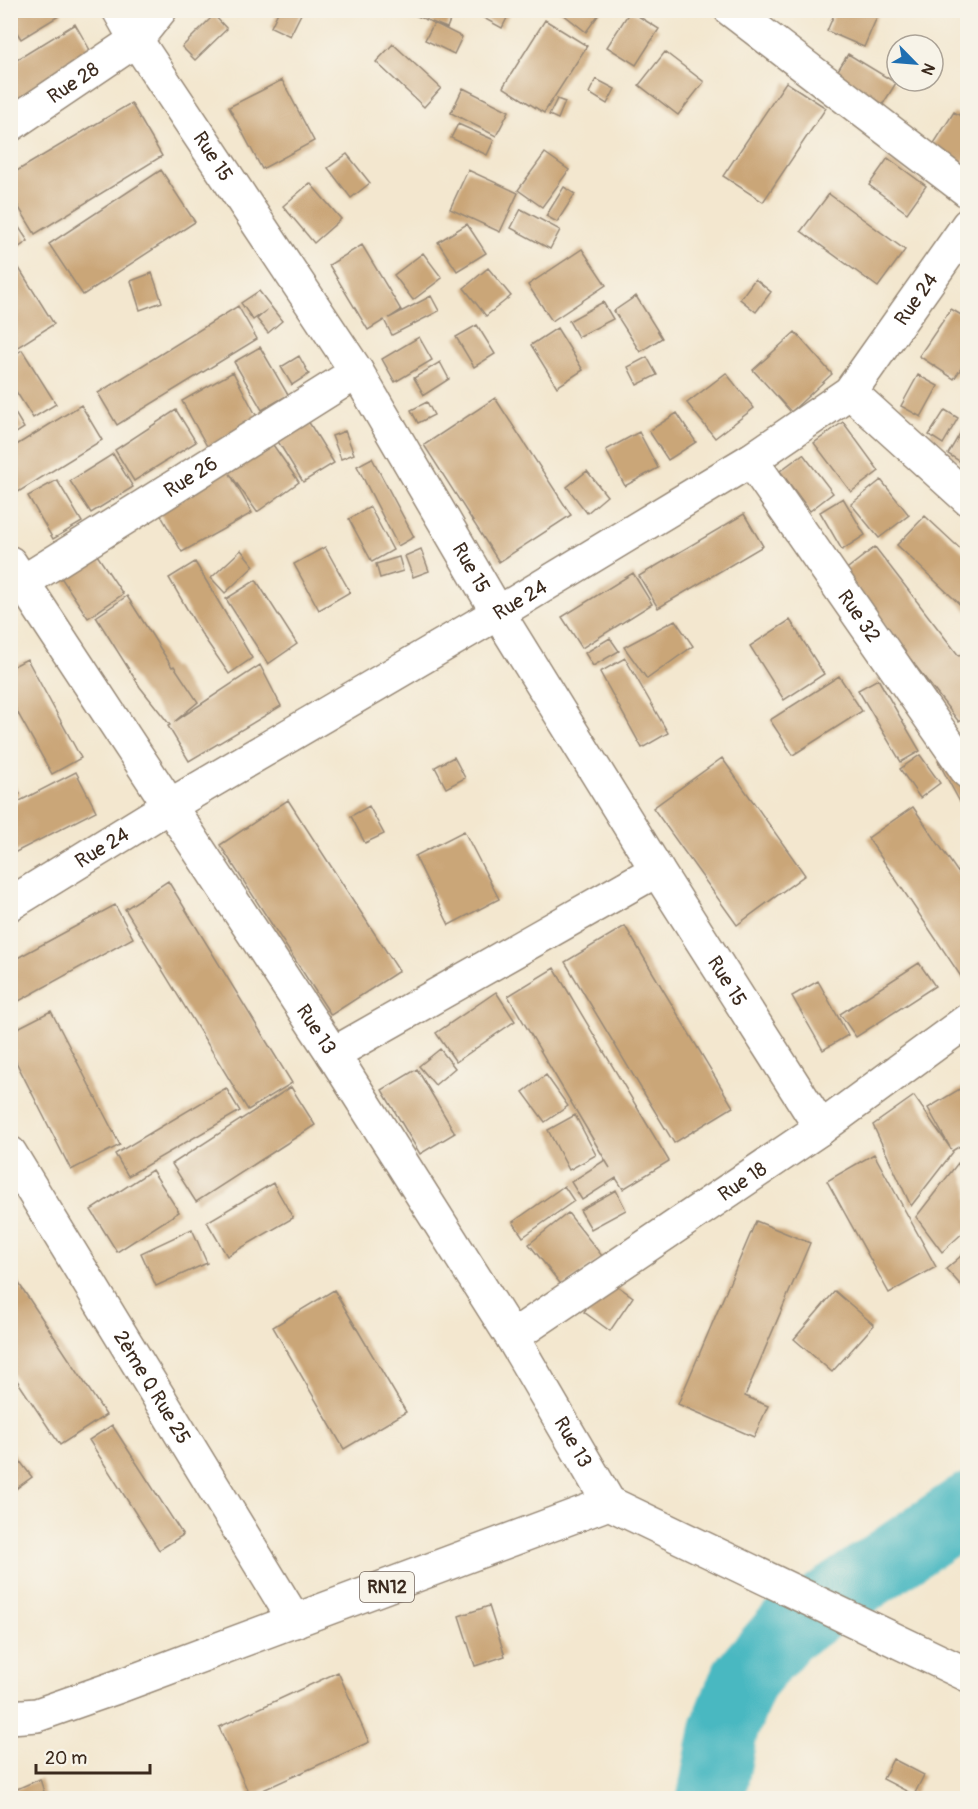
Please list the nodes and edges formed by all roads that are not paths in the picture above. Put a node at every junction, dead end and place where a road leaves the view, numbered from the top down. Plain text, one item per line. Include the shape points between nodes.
1 (119, 10) edge
2 (160, 10) edge
3 (731, 10) edge
4 (136, 40) junction
5 (10, 125) edge
6 (968, 191) edge
7 (968, 225) edge
8 (357, 372) junction
9 (850, 392) junction
10 (751, 460) junction
11 (968, 499) edge
12 (17, 573) edge
13 (498, 613) junction
14 (968, 772) edge
15 (169, 806) junction
16 (657, 870) junction
17 (10, 904) edge
18 (968, 1020) edge
19 (333, 1054) junction
20 (821, 1128) junction
21 (10, 1153) edge
22 (512, 1337) junction
23 (609, 1503) junction
24 (295, 1622) junction
25 (968, 1675) edge
26 (10, 1717) edge

1 - 4 street, Rue 15
2 - 4 street, Rue 28
3 - 6 street
4 - 5 street, Rue 28
4 - 8 street, Rue 15
7 - 9 street, Rue 24
8 - 12 street, Rue 26
8 - 13 street, Rue 15
9 - 10 street, Rue 24
9 - 11 street
10 - 13 street, Rue 24
10 - 14 street, Rue 32
12 - 15 street, Rue 13
13 - 15 street, Rue 24
13 - 16 street, Rue 15
15 - 17 street, Rue 24
15 - 19 street, Rue 13
16 - 19 street
16 - 20 street, Rue 15
18 - 20 street, Rue 18
19 - 22 street, Rue 13
20 - 22 street, Rue 18
21 - 24 street, 2ème Q Rue 25
22 - 23 street, Rue 13
23 - 24 street, RN12
23 - 25 street
24 - 26 street, RN12 via 37,1715

